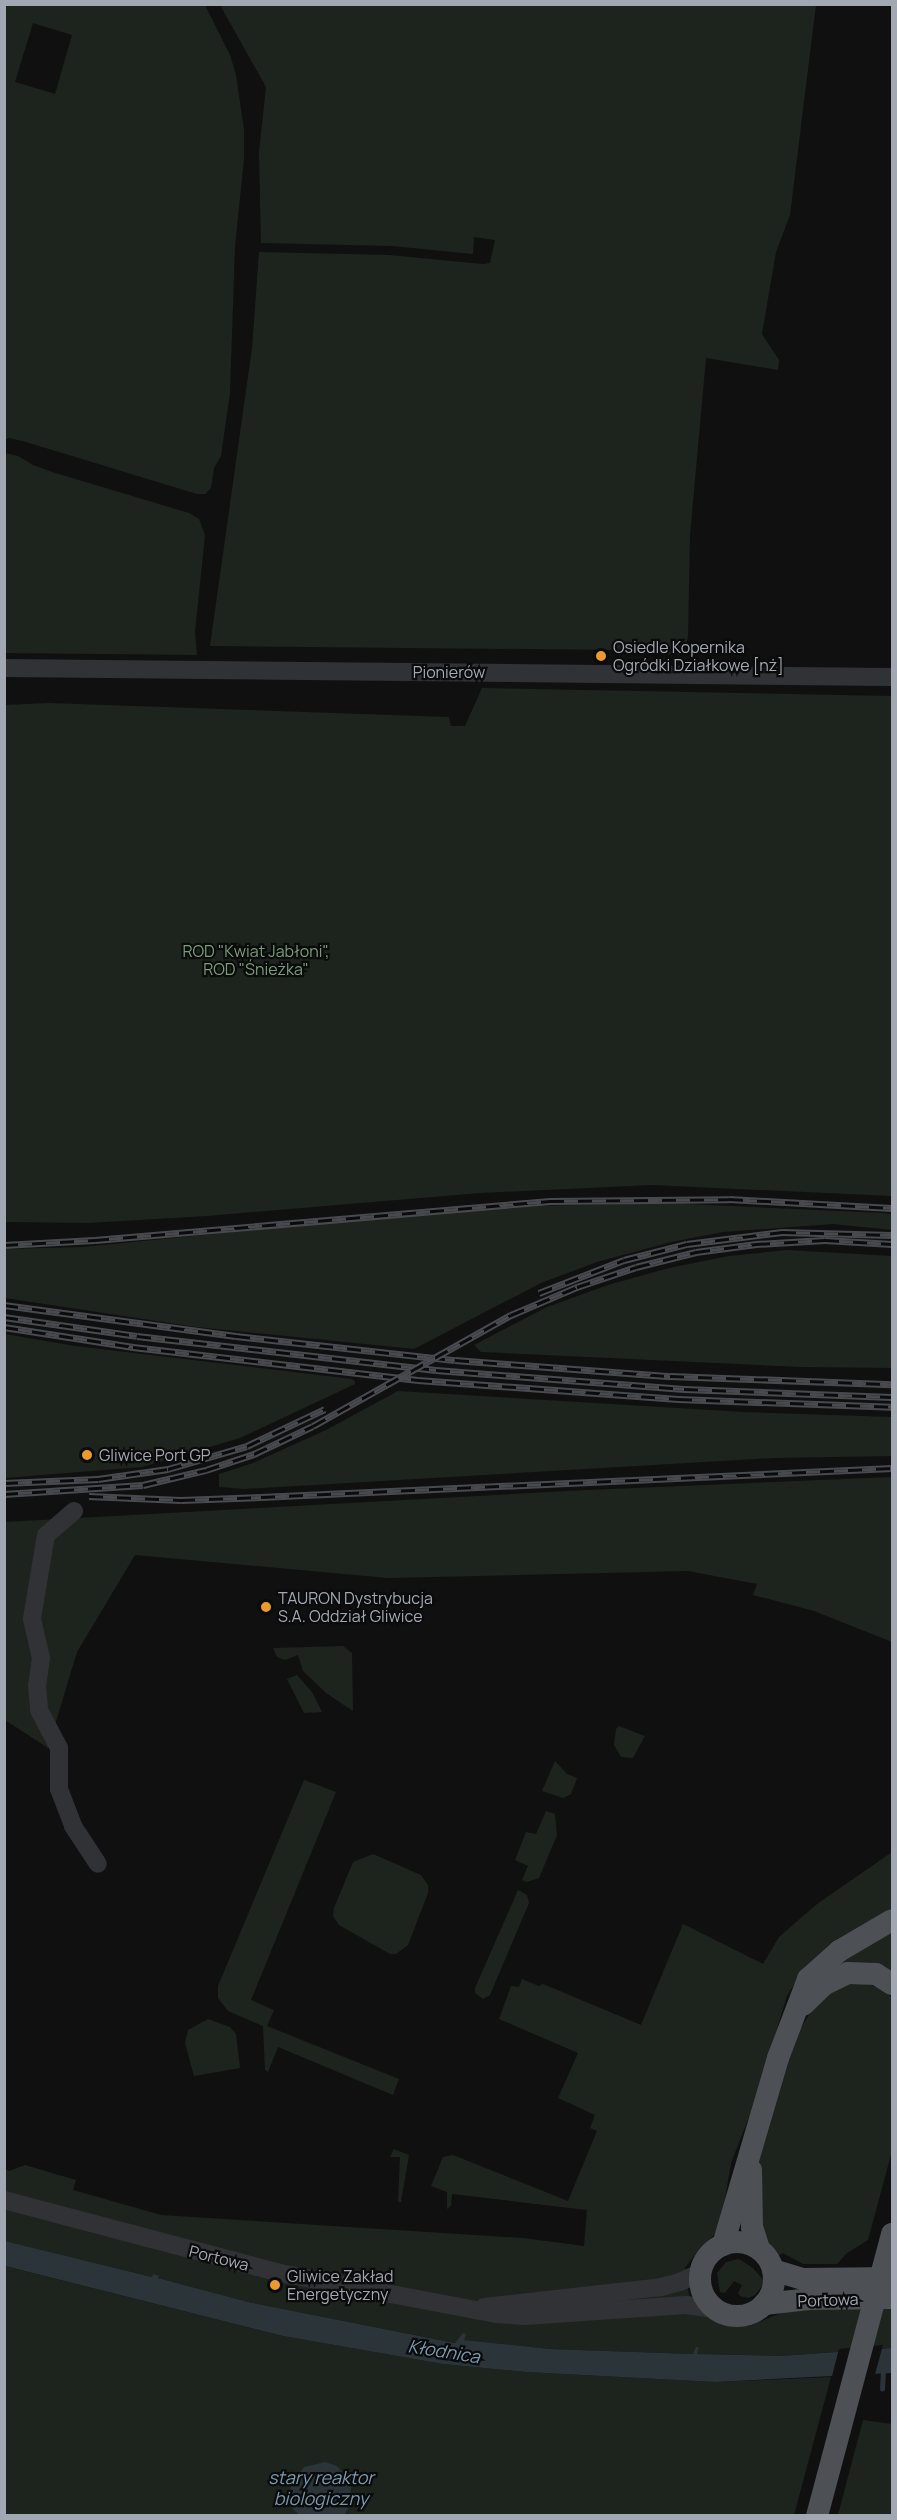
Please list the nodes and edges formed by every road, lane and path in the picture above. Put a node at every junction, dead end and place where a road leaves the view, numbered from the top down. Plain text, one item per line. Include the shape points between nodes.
1 (4, 668) edge
2 (892, 677) edge
3 (74, 1510) dead end
4 (98, 1864) dead end
5 (892, 1920) edge
6 (892, 1984) edge
7 (794, 2015) junction
8 (751, 2151) junction
9 (4, 2200) edge
10 (892, 2235) edge
11 (723, 2245) junction
12 (759, 2249) junction
13 (773, 2270) junction
14 (701, 2272) junction
15 (892, 2278) edge
16 (892, 2298) edge
17 (764, 2304) junction
18 (716, 2309) junction
19 (471, 2310) junction
20 (817, 2516) edge

1 - 2 street, Pionierów
3 - 4 street via 46,1535 32,1618 41,1659 39,1710 59,1748 59,1789 73,1826
5 - 7 main road via 822,1964 808,1979
6 - 7 main road via 876,1974 838,1976 812,1994
7 - 8 main road
8 - 11 main road
8 - 12 main road via 752,2227
9 - 19 street, Portowa via 280,2273
10 - 20 main road
11 - 12 main road via 748,2243
11 - 14 main road via 709,2256
12 - 13 main road
13 - 15 main road, Portowa via 803,2279
13 - 17 main road via 771,2294
14 - 18 main road via 706,2299
14 - 19 street, Portowa via 661,2287
16 - 17 main road, Portowa
17 - 18 main road via 744,2315
18 - 19 street, Portowa via 686,2305 525,2316

